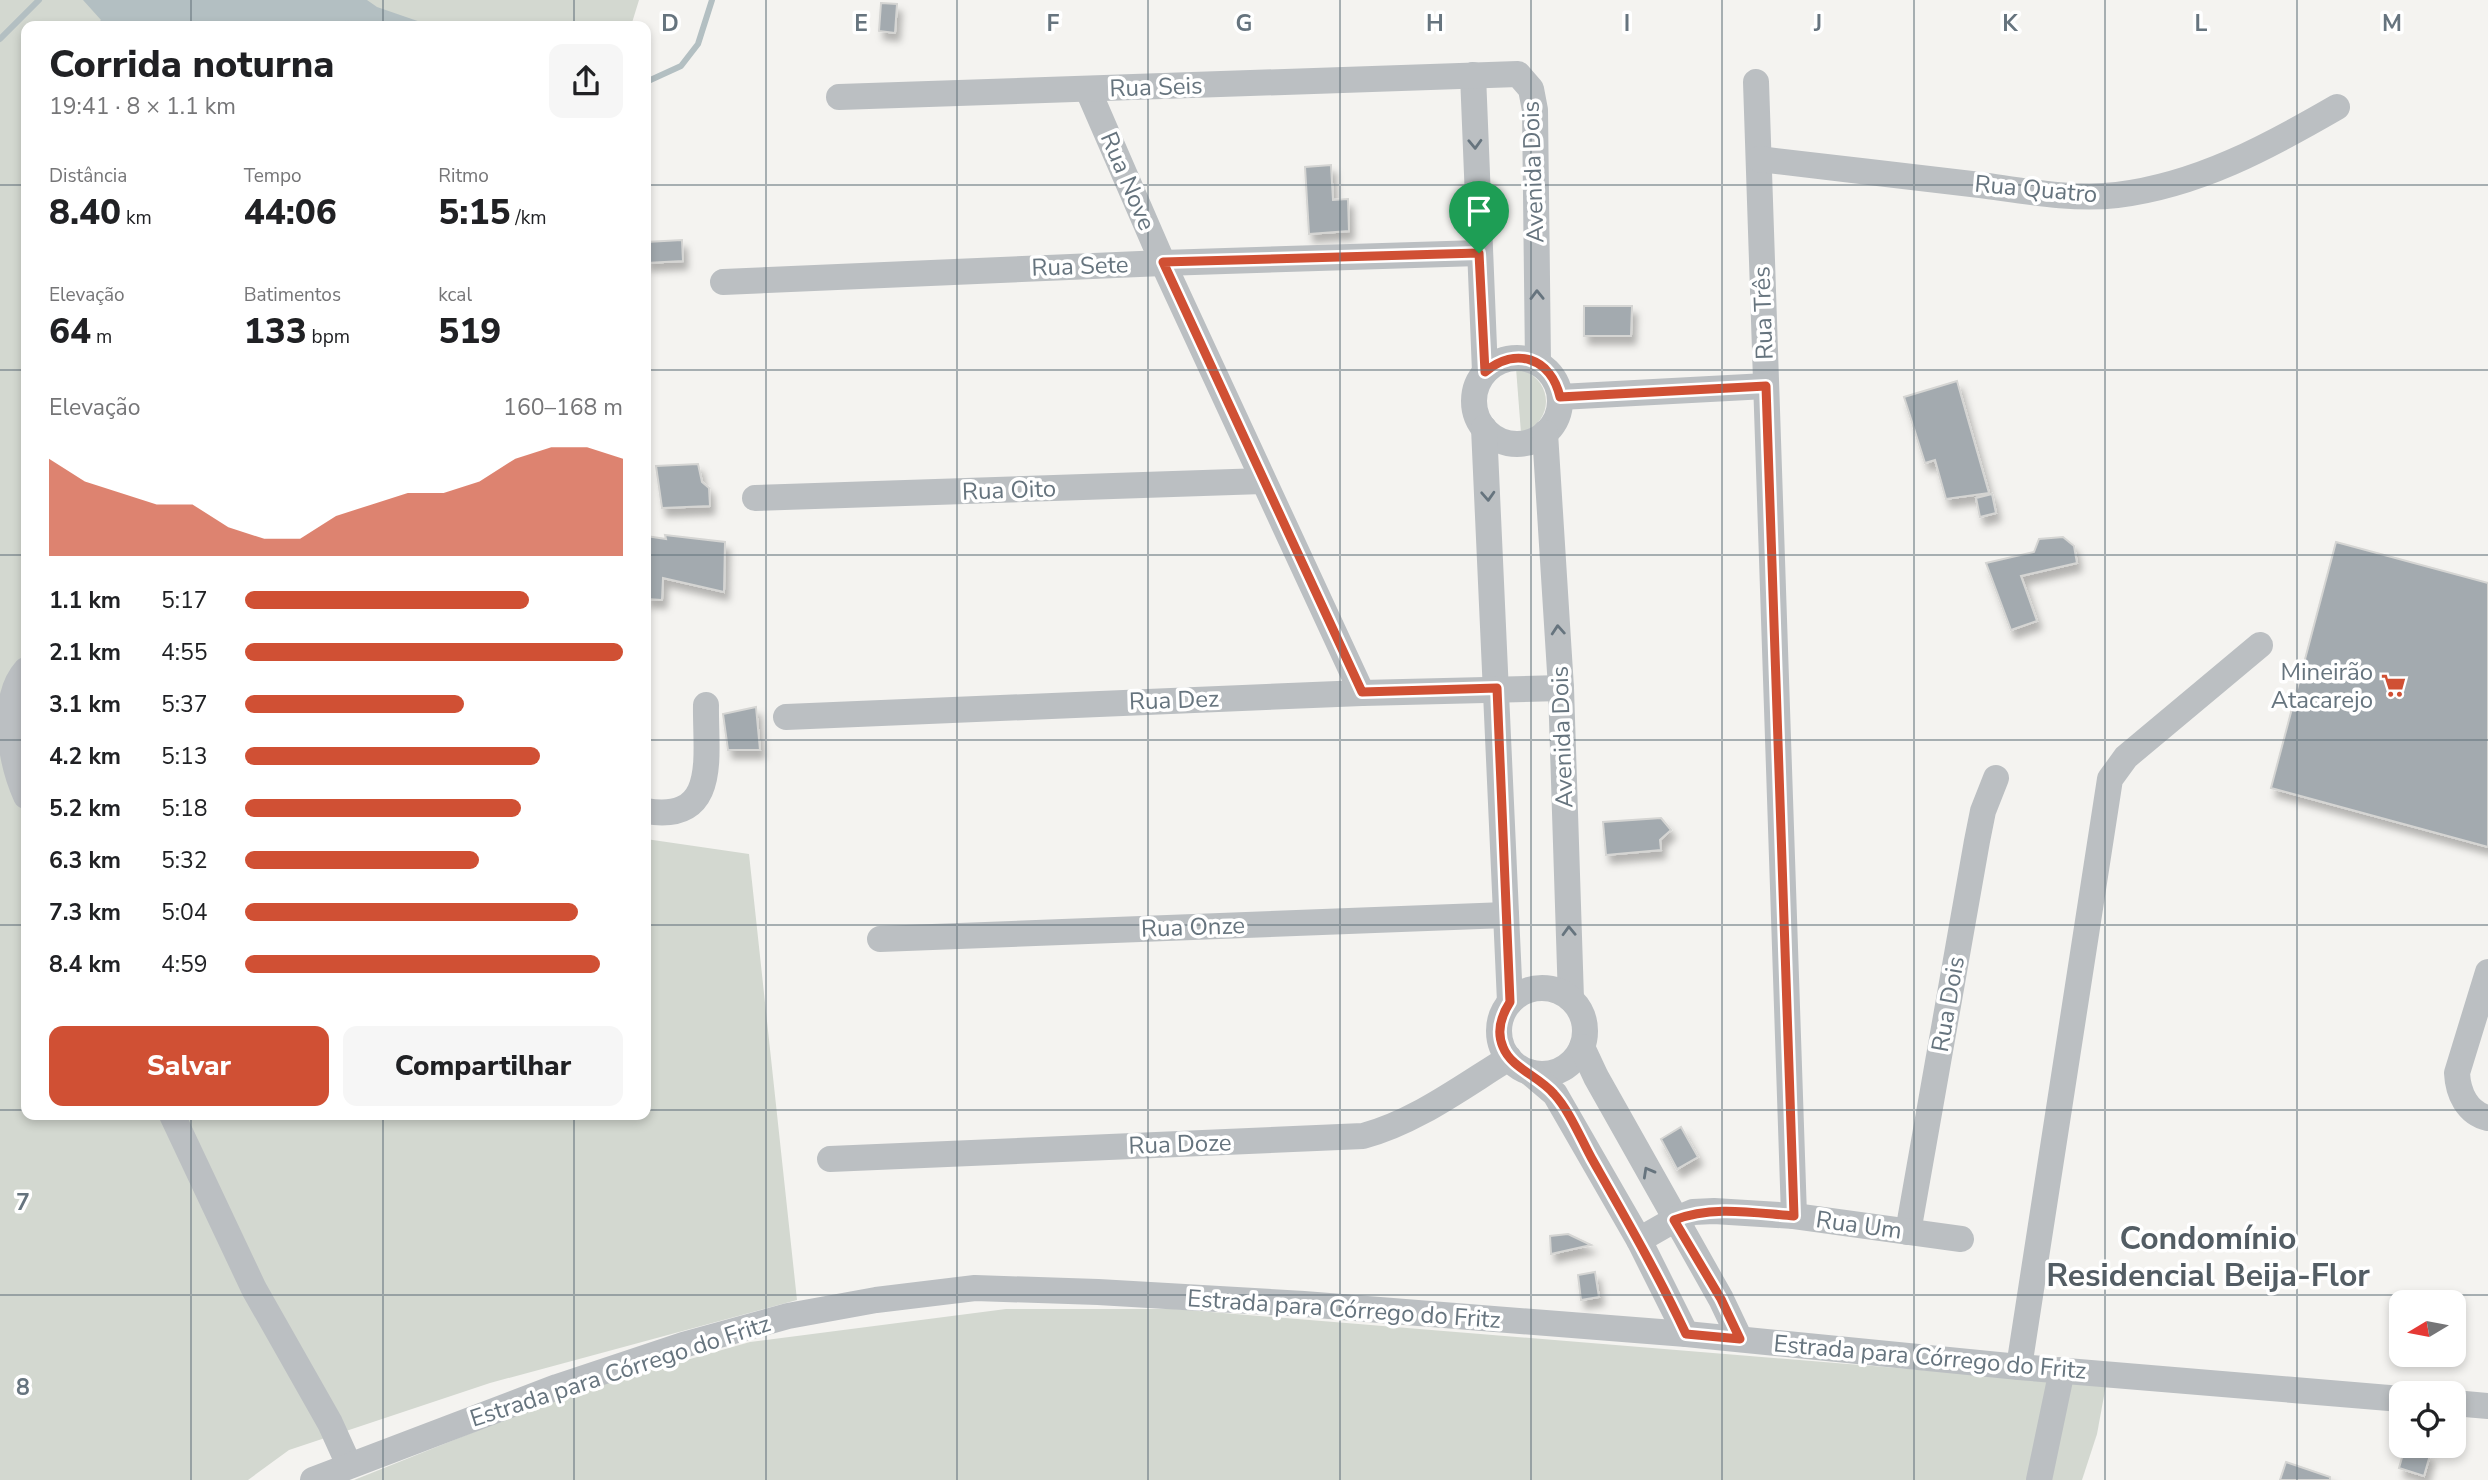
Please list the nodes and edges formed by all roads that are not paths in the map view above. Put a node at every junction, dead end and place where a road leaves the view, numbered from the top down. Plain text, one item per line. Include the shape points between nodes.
1 (1473, 75) junction
2 (1756, 82) dead end
3 (1088, 90) junction
4 (839, 97) dead end
5 (2337, 107) dead end
6 (1759, 159) junction
7 (1479, 253) junction
8 (1163, 262) junction
9 (723, 282) dead end
10 (1538, 363) junction
11 (1485, 372) junction
12 (1766, 386) junction
13 (1560, 397) junction
14 (1484, 428) junction
15 (1545, 433) junction
16 (1263, 481) junction
17 (755, 498) dead end
18 (2260, 645) dead end
19 (21, 674) edge
20 (1497, 688) junction
21 (1561, 688) junction
22 (1362, 692) junction
23 (706, 705) dead end
24 (786, 717) dead end
25 (1996, 778) dead end
26 (21, 783) edge
27 (651, 811) edge
28 (1506, 915) junction
29 (880, 939) dead end
30 (2488, 972) edge
31 (1572, 999) junction
32 (1510, 1002) junction
33 (1582, 1047) junction
34 (1519, 1065) junction
35 (2488, 1118) edge
36 (174, 1120) edge
37 (830, 1159) dead end
38 (1794, 1216) junction
39 (1674, 1220) junction
40 (1908, 1231) junction
41 (1961, 1238) dead end
42 (1639, 1240) junction
43 (1686, 1334) junction
44 (1740, 1339) junction
45 (2019, 1367) junction
46 (2062, 1370) junction
47 (2389, 1398) edge
48 (2466, 1405) edge
49 (2488, 1406) edge
50 (349, 1465) junction
51 (313, 1480) edge
52 (2039, 1480) edge

1 - 3 street, Rua Seis
1 -> 7 street
10 -> 1 street, Avenida Dois via 1531,89 1518,74
2 - 6 street, Rua Três
3 - 4 street, Rua Seis
3 - 8 street, Rua Nove
5 - 6 street, Rua Quatro via 2218,170 2116,195 2063,195
6 - 12 street, Rua Três
7 - 8 street, Rua Sete
7 - 11 street
8 - 9 street, Rua Sete
8 - 16 street, Rua Nove
10 - 11 street via 1506,359
10 - 13 street via 1553,378
11 - 14 street via 1478,382 1474,406
12 - 13 street
12 - 38 street, Rua Três
13 - 15 street, Avenida Dois via 1557,417
14 - 15 street via 1493,437 1516,444
14 -> 20 street
21 -> 15 street, Avenida Dois
16 - 17 street, Rua Oito
16 - 22 street, Rua Nove
18 - 45 street via 2126,757 2110,779
19 - 26 street via 9,691 6,717 9,751
20 - 21 street, Rua Dez
20 - 22 street, Rua Dez
20 - 28 street
31 -> 21 street, Avenida Dois
22 - 24 street, Rua Dez
23 - 27 street via 705,777 697,798 687,809
25 - 40 street, Rua Dois via 1976,841
28 - 29 street, Rua Onze
28 - 32 street
30 - 35 street via 2457,1073 2463,1100
31 - 32 street via 1543,988
31 - 33 street, Avenida Dois via 1583,1017
32 - 34 street via 1500,1024 1503,1048
33 - 34 street via 1563,1069 1541,1074
39 -> 33 street, Avenida Dois
34 - 37 street, Rua Doze via 1385,1130 1363,1136
34 - 42 street via 1555,1094
36 - 50 street via 254,1289
38 - 39 street, Rua Um via 1714,1211 1693,1212
38 - 40 street, Rua Um
39 - 42 street, Rua Um
39 - 44 street, Avenida Dois
40 - 41 street, Rua Um
42 - 43 street
43 - 44 street, Estrada para Córrego do Fritz
43 - 50 street, Estrada para Córrego do Fritz via 1304,1304 975,1288 788,1316 683,1345
44 - 45 street, Estrada para Córrego do Fritz
45 - 46 street, Estrada para Córrego do Fritz
46 - 47 street, Estrada para Córrego do Fritz
46 - 52 street
48 - 49 street
50 - 51 street, Estrada para Córrego do Fritz

